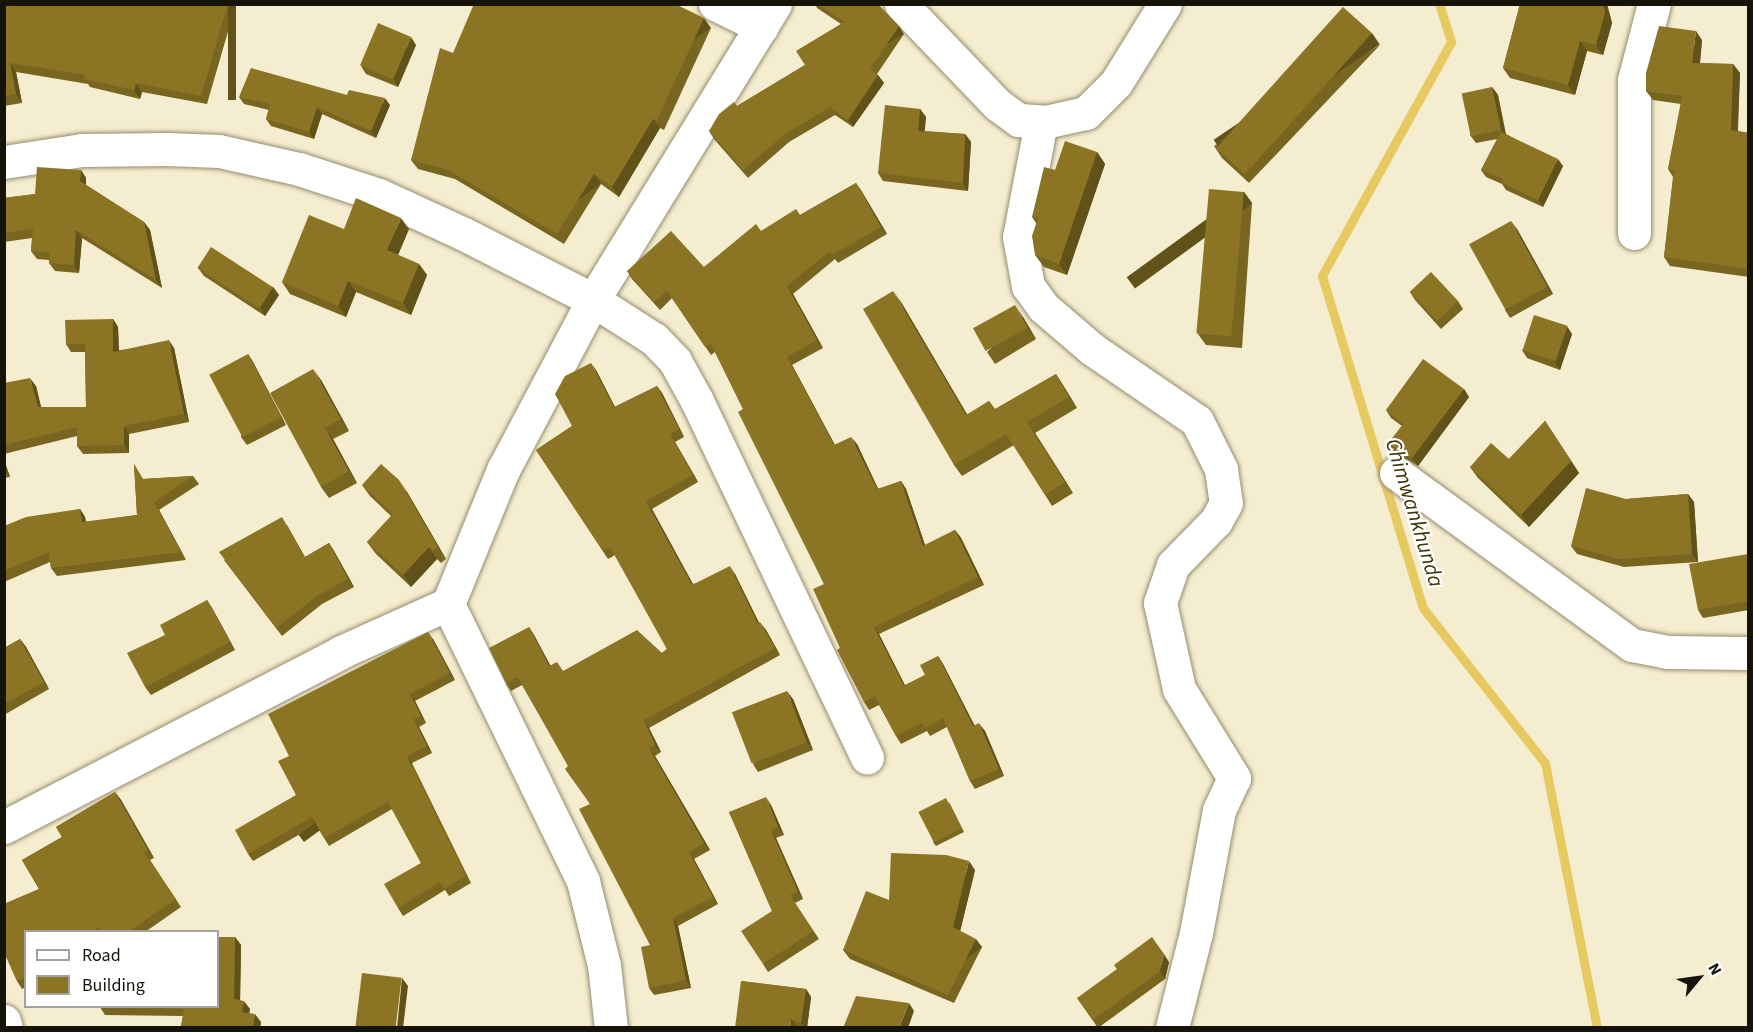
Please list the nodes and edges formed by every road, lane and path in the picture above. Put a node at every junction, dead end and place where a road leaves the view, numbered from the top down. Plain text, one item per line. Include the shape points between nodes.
1 (715, 4) edge
2 (901, 4) edge
3 (1165, 4) edge
4 (1654, 4) edge
5 (768, 16) edge
6 (1041, 122) junction
7 (4, 162) edge
8 (1634, 233) dead end
9 (593, 300) junction
10 (1396, 473) dead end
11 (448, 604) junction
12 (1749, 653) edge
13 (867, 758) dead end
14 (4, 827) edge
15 (4, 1021) edge
16 (6, 1028) edge
17 (611, 1028) edge
18 (1172, 1028) edge

1 - 5 street
2 - 6 street via 998,105 1019,120
3 - 6 street via 1116,83 1086,113
4 - 8 street via 1634,80
5 - 9 street
6 - 18 street via 1018,237 1028,286 1043,307 1092,349 1197,421 1221,469 1226,502 1216,522 1173,565 1160,603 1179,689 1234,778 1219,810 1196,933
7 - 9 street via 82,150 166,149 219,151 299,169 379,195
9 - 11 street via 503,470
9 - 13 street via 654,339 675,361
10 - 12 street via 1632,645 1667,652
11 - 14 street via 341,652
11 - 17 street via 583,881 604,965
15 - 16 street

